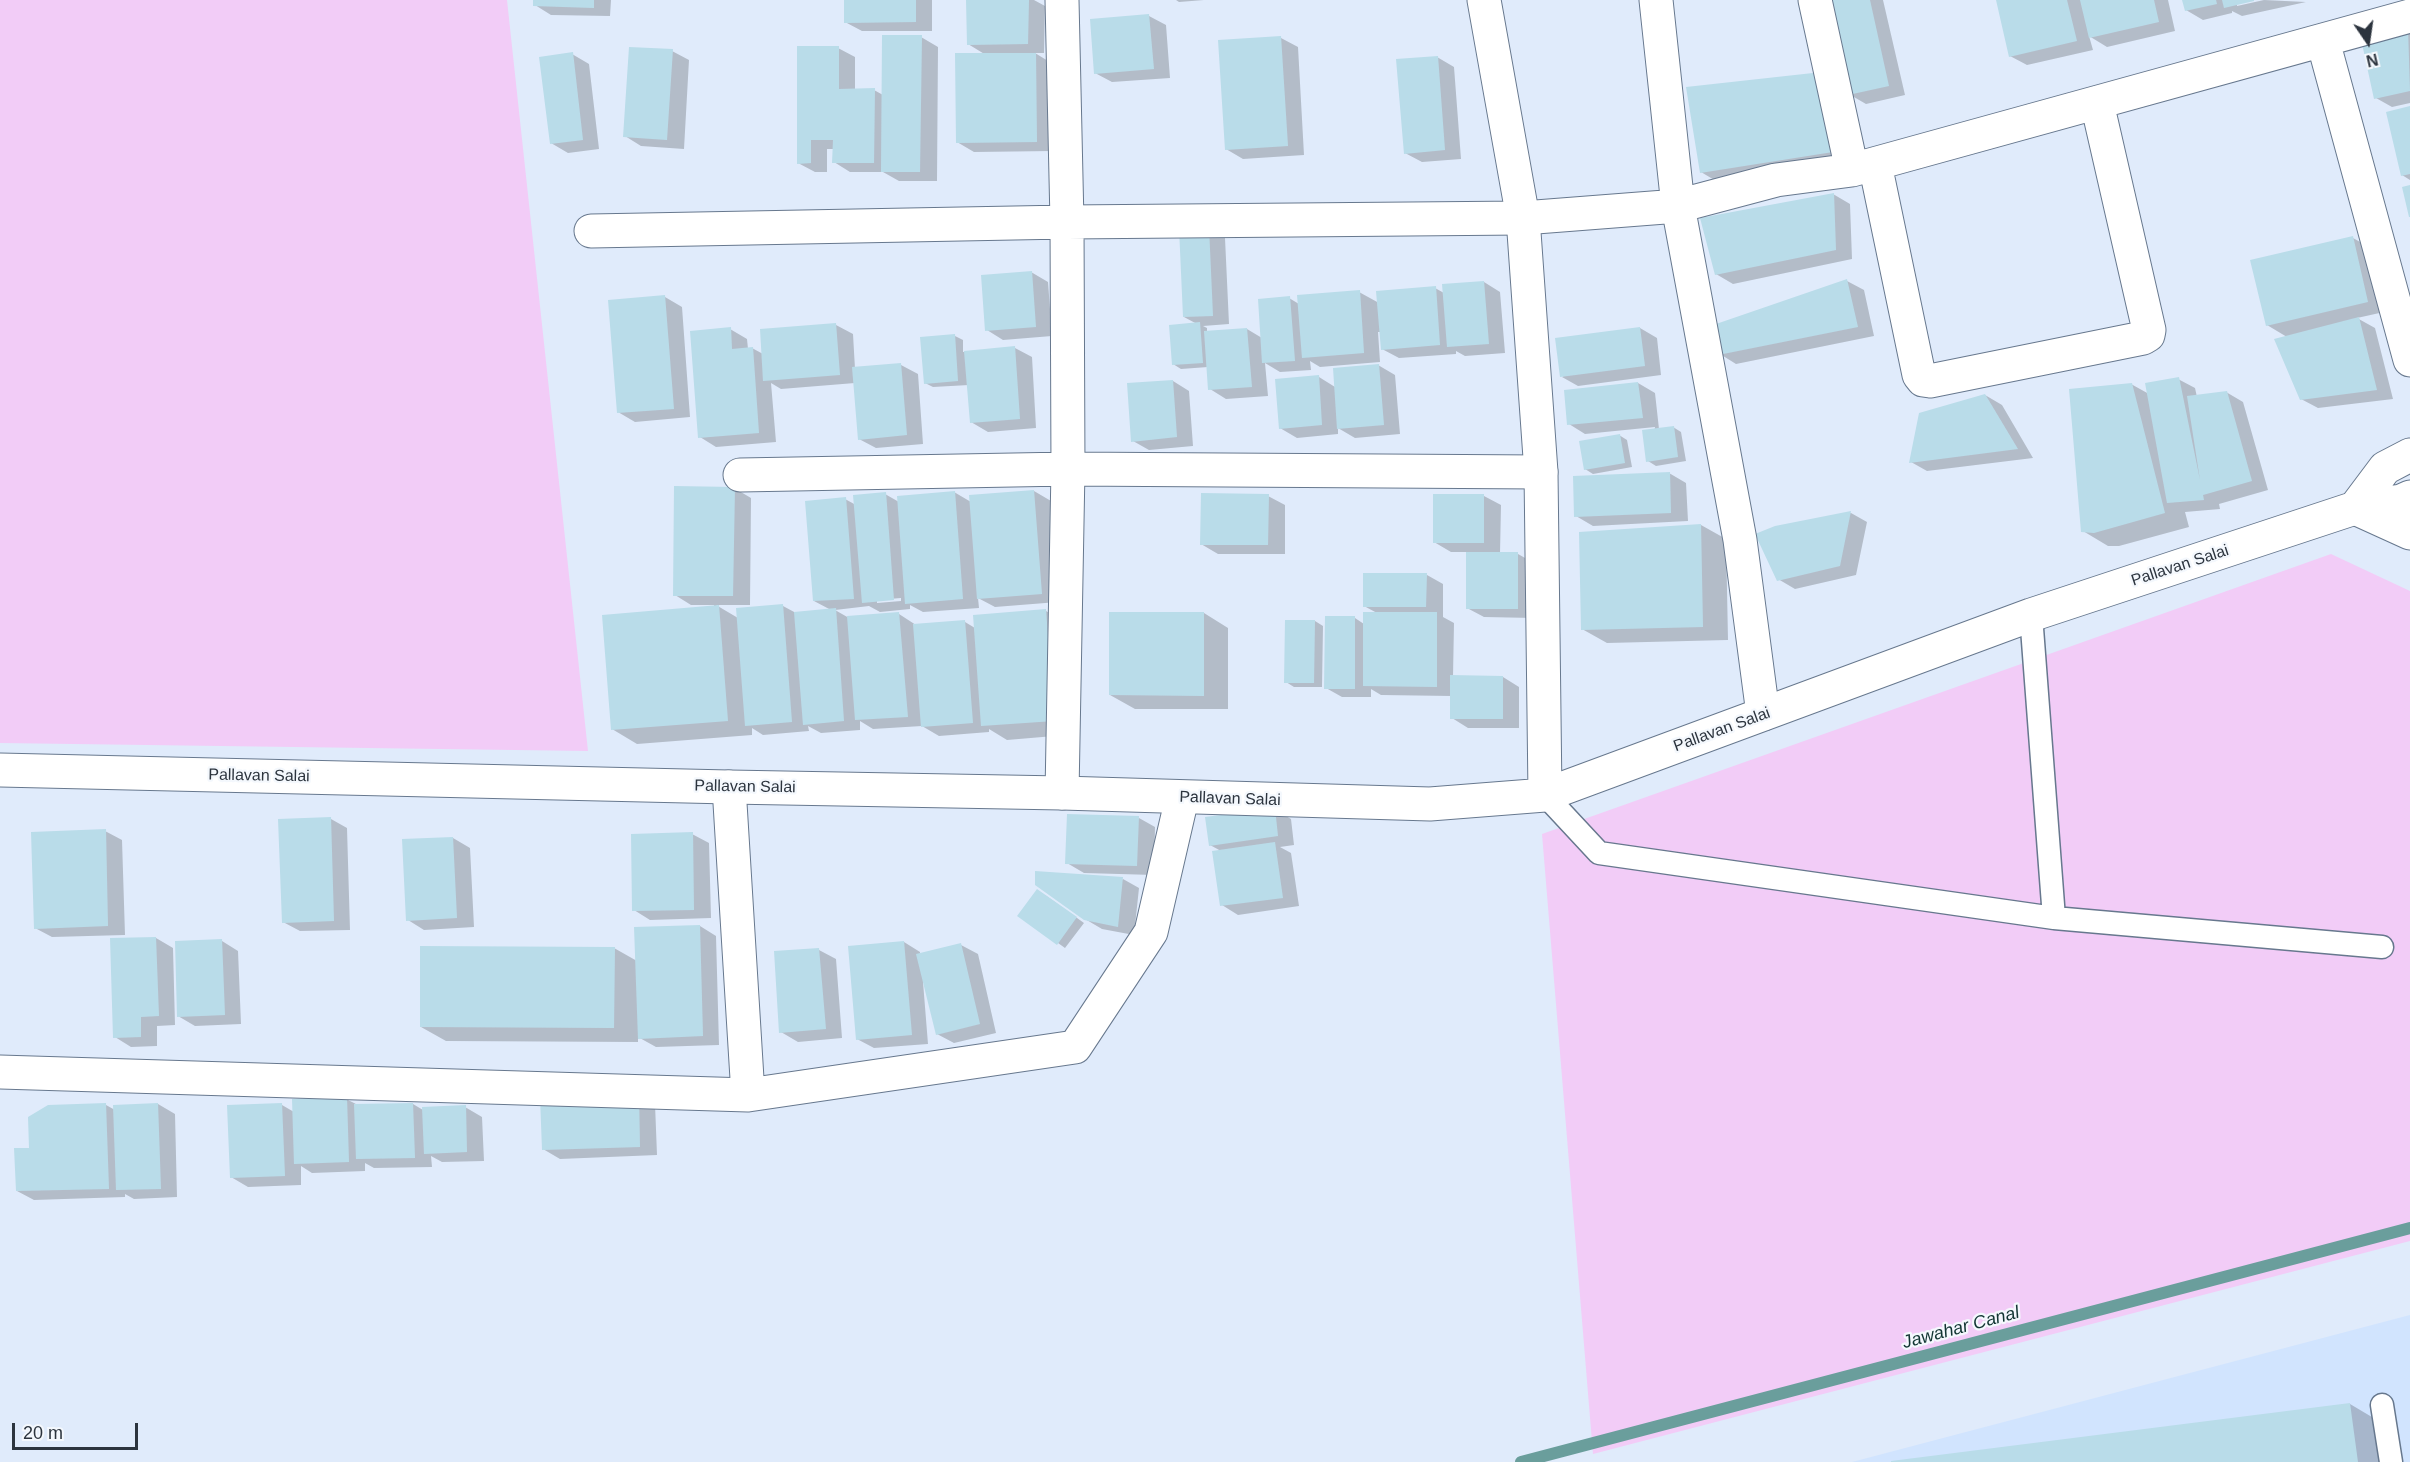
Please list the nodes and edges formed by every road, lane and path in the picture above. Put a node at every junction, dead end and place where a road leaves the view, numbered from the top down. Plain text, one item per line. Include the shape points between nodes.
1 (1062, 0) edge
2 (1484, 0) edge
3 (1656, 0) edge
4 (1815, 0) edge
5 (2410, 16) edge
6 (2323, 41) junction
7 (2097, 103) junction
8 (1863, 167) junction
9 (1678, 206) junction
10 (1523, 218) junction
11 (1067, 222) junction
12 (591, 231) dead end
13 (2410, 360) edge
14 (2410, 455) edge
15 (1068, 469) junction
16 (1541, 472) junction
17 (740, 476) dead end
18 (2410, 497) edge
19 (2355, 508) junction
20 (2410, 532) edge
21 (2031, 615) junction
22 (1763, 714) junction
23 (0, 770) edge
24 (729, 787) junction
25 (1062, 793) junction
26 (1545, 795) junction
27 (1182, 798) junction
28 (2054, 918) junction
29 (2382, 947) dead end
30 (0, 1072) edge
31 (748, 1095) junction
32 (2382, 1405) dead end
33 (2391, 1462) edge

1 - 11 street
2 - 10 street
3 - 9 street
4 - 8 street
5 - 6 street
6 - 7 street
6 - 13 street
7 - 8 street
7 - 8 street via 2149,330 2143,338 1923,380
8 - 9 street via 1776,180
9 - 10 street
9 - 22 street via 1740,540
10 - 11 street
10 - 16 street
11 - 12 street
11 - 15 street
14 - 19 street via 2385,468
15 - 16 street
15 - 17 street
15 - 25 street
16 - 26 street
18 - 19 street, Pallavan Salai
19 - 20 street
19 - 21 street, Pallavan Salai
21 - 22 street, Pallavan Salai
21 - 28 lane
22 - 26 street, Pallavan Salai
23 - 24 street, Pallavan Salai
24 - 25 street, Pallavan Salai
24 - 31 street
25 - 27 street, Pallavan Salai
26 - 27 street, Pallavan Salai via 1430,804
26 - 28 lane via 1599,853
27 - 31 street via 1150,932 1075,1047
28 - 29 lane
30 - 31 street
32 - 33 lane

